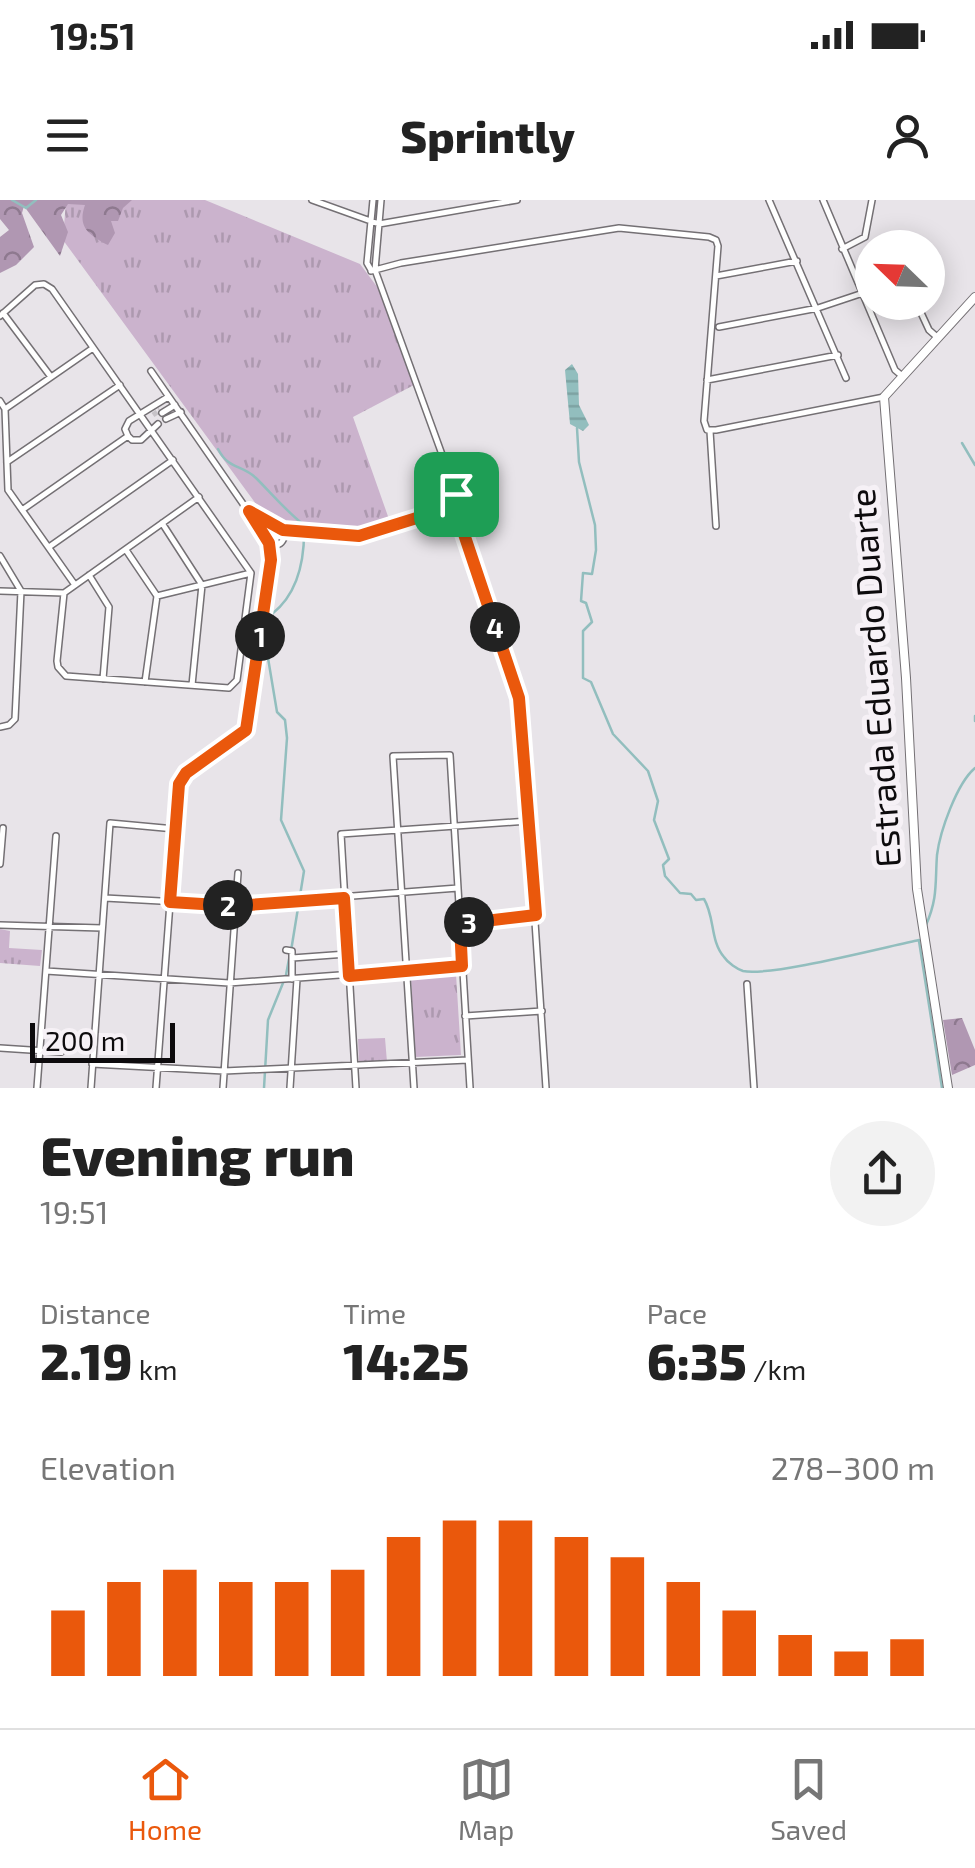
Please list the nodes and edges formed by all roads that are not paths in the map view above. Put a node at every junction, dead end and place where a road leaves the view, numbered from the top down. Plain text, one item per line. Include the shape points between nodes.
1 (312, 200) edge
2 (373, 200) edge
3 (382, 200) edge
4 (517, 200) edge
5 (769, 200) edge
6 (823, 200) edge
7 (872, 200) edge
8 (375, 223) junction
9 (842, 249) junction
10 (797, 262) junction
11 (374, 272) junction
12 (716, 276) junction
13 (855, 280) edge
14 (855, 297) edge
15 (975, 297) edge
16 (818, 308) junction
17 (2, 314) edge
18 (872, 320) edge
19 (924, 320) edge
20 (719, 327) dead end
21 (936, 337) junction
22 (93, 348) junction
23 (838, 355) junction
24 (151, 371) dead end
25 (901, 375) junction
26 (51, 377) junction
27 (846, 378) dead end
28 (707, 380) junction
29 (120, 385) junction
30 (169, 396) junction
31 (884, 396) junction
32 (0, 400) edge
33 (175, 405) junction
34 (5, 409) junction
35 (180, 412) junction
36 (153, 416) tunnel mouth
37 (144, 418) junction
38 (158, 424) tunnel mouth
39 (152, 431) junction
40 (710, 431) junction
41 (128, 436) junction
42 (173, 460) junction
43 (6, 462) junction
44 (199, 497) junction
45 (458, 505) junction
46 (22, 510) junction
47 (249, 511) junction
48 (162, 523) junction
49 (274, 526) junction
50 (716, 526) dead end
51 (283, 530) junction
52 (299, 534) junction
53 (274, 541) junction
54 (49, 546) junction
55 (125, 550) junction
56 (0, 556) edge
57 (251, 573) junction
58 (89, 575) junction
59 (13, 576) junction
60 (75, 585) junction
61 (202, 585) junction
62 (2, 591) edge
63 (21, 592) junction
64 (64, 593) junction
65 (157, 596) junction
66 (103, 679) junction
67 (145, 682) junction
68 (192, 685) junction
69 (0, 726) edge
70 (528, 821) junction
71 (454, 825) junction
72 (3, 828) dead end
73 (398, 828) junction
74 (175, 829) junction
75 (56, 836) dead end
76 (0, 864) edge
77 (238, 873) dead end
78 (458, 888) junction
79 (402, 893) junction
80 (105, 898) junction
81 (344, 898) junction
82 (170, 902) junction
83 (234, 906) junction
84 (536, 915) junction
85 (460, 924) junction
86 (0, 925) edge
87 (50, 926) junction
88 (102, 928) junction
89 (286, 950) dead end
90 (348, 954) junction
91 (292, 958) junction
92 (462, 966) junction
93 (46, 971) junction
94 (407, 972) junction
95 (99, 974) junction
96 (349, 976) junction
97 (164, 979) junction
98 (294, 979) junction
99 (229, 983) junction
100 (747, 984) dead end
101 (542, 1010) junction
102 (466, 1016) junction
103 (0, 1048) edge
104 (40, 1051) junction
105 (61, 1052) dead end
106 (468, 1060) junction
107 (412, 1062) junction
108 (92, 1064) junction
109 (355, 1065) junction
110 (158, 1068) junction
111 (292, 1068) junction
112 (224, 1071) junction
113 (37, 1088) edge
114 (90, 1088) edge
115 (156, 1088) edge
116 (223, 1088) edge
117 (290, 1088) edge
118 (356, 1088) edge
119 (414, 1088) edge
120 (470, 1088) edge
121 (546, 1088) edge
122 (754, 1088) edge
123 (948, 1088) edge

1 - 8 street
2 - 8 street
3 - 8 street
4 - 8 street
5 - 10 street
6 - 9 street
7 - 9 street via 865,238
8 - 11 street
9 - 13 street
10 - 12 street
10 - 16 street
11 - 12 street via 619,228 716,240
11 - 45 street
12 - 28 street
14 - 16 street
15 - 21 street
16 - 20 street
16 - 23 street
17 - 22 street via 44,284
17 - 26 street
18 - 25 street
19 - 21 street
21 - 25 street
22 - 26 street
22 - 29 street
23 - 27 street
23 - 28 street
24 - 30 street
25 - 31 street
26 - 34 street
28 - 40 street via 704,421
29 - 37 street
29 - 43 street
30 - 33 street
30 - 37 street
31 - 40 street
31 - 123 street, Estrada Eduardo Duarte via 918,890
32 - 34 street
33 - 35 street
33 - 35 street via 163,413
34 - 43 street
35 - 47 street
36 - 37 street
37 - 39 street
37 - 41 street via 126,425
38 - 39 street
39 - 41 street via 141,440
39 - 42 street
40 - 50 street
41 - 46 street
42 - 44 street
42 - 54 street
43 - 46 street via 8,490
44 - 48 street
44 - 57 street
45 - 52 street via 375,533
45 - 70 street via 519,698
46 - 54 street
47 - 49 street
47 - 53 street
48 - 55 street
48 - 61 street
49 - 51 street
49 - 53 street via 268,529
51 - 52 street
51 - 53 street
52 - 53 street
53 - 74 street via 246,730 182,778
54 - 60 street
55 - 58 street
55 - 65 street
56 - 59 street
57 - 61 street
57 - 68 street via 238,680 229,688
58 - 60 street
58 - 66 street via 109,607
59 - 62 street
59 - 63 street
60 - 64 street
61 - 65 street
61 - 68 street
62 - 63 street
63 - 64 street
63 - 69 street via 15,719
64 - 66 street via 62,673
65 - 67 street
66 - 67 street
67 - 68 street
70 - 71 street
70 - 84 street
71 - 73 street
71 - 73 street via 450,754 393,756
71 - 78 street
72 - 76 street
73 - 79 street
73 - 81 street via 341,834
74 - 80 street via 110,824
74 - 82 street
75 - 87 street
77 - 83 street
78 - 79 street
78 - 85 street
79 - 81 street
79 - 94 street
80 - 82 street
80 - 88 street
81 - 83 street
81 - 90 street
82 - 83 street
82 - 97 street
83 - 99 street
84 - 85 street
84 - 101 street
85 - 92 street
86 - 87 street
87 - 88 street
87 - 93 street
88 - 95 street
89 - 91 street
90 - 91 street
90 - 96 street
91 - 98 street
92 - 94 street
92 - 102 street
93 - 95 street
93 - 104 street
94 - 96 street
94 - 107 street
95 - 97 street
95 - 108 street
96 - 98 street
96 - 109 street
97 - 99 street
97 - 110 street
98 - 99 street
98 - 111 street
99 - 112 street
100 - 122 street
101 - 102 street
101 - 121 street
102 - 106 street
103 - 104 street
104 - 105 street
104 - 113 street
106 - 107 street
106 - 120 street
107 - 109 street
107 - 119 street
108 - 110 street
108 - 114 street
109 - 111 street
109 - 118 street
110 - 112 street
110 - 115 street
111 - 112 street
111 - 117 street
112 - 116 street

